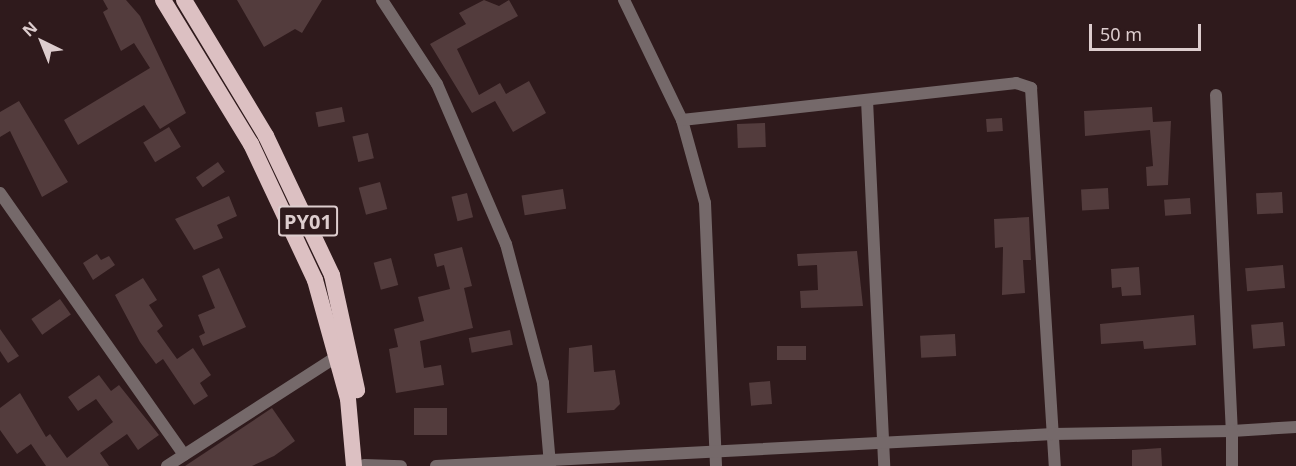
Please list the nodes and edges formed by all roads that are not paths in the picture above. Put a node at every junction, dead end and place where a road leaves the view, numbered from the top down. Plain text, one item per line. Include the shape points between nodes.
1 (163, 0) edge
2 (184, 0) edge
3 (194, 0) edge
4 (382, 0) edge
5 (624, 0) edge
6 (203, 34) junction
7 (1216, 95) dead end
8 (867, 100) junction
9 (682, 120) junction
10 (0, 193) edge
11 (338, 356) junction
12 (1296, 427) edge
13 (1232, 431) junction
14 (1053, 434) junction
15 (883, 443) junction
16 (716, 452) junction
17 (184, 455) junction
18 (550, 462) edge
19 (167, 466) edge
20 (360, 466) edge
21 (400, 466) edge
22 (436, 466) edge
23 (716, 466) edge
24 (884, 466) edge
25 (1055, 466) edge
26 (1232, 466) edge

1 - 11 highway, PY01 via 251,144 315,280
2 - 6 highway, PY01
3 - 6 highway
4 - 18 street via 437,84 506,244 543,384
5 - 9 street
6 - 20 highway, PY01 via 266,136 332,275 358,395
7 - 13 street
8 - 9 street
8 - 14 street via 1016,83 1034,92
8 - 15 street
9 - 16 street via 705,203
10 - 17 street
11 - 17 street
11 - 20 highway, PY01
12 - 13 street
13 - 14 street
13 - 26 street
14 - 15 street
14 - 25 street
15 - 16 street
15 - 24 street
16 - 18 street
16 - 23 street
17 - 19 street
18 - 22 street
20 - 21 street

